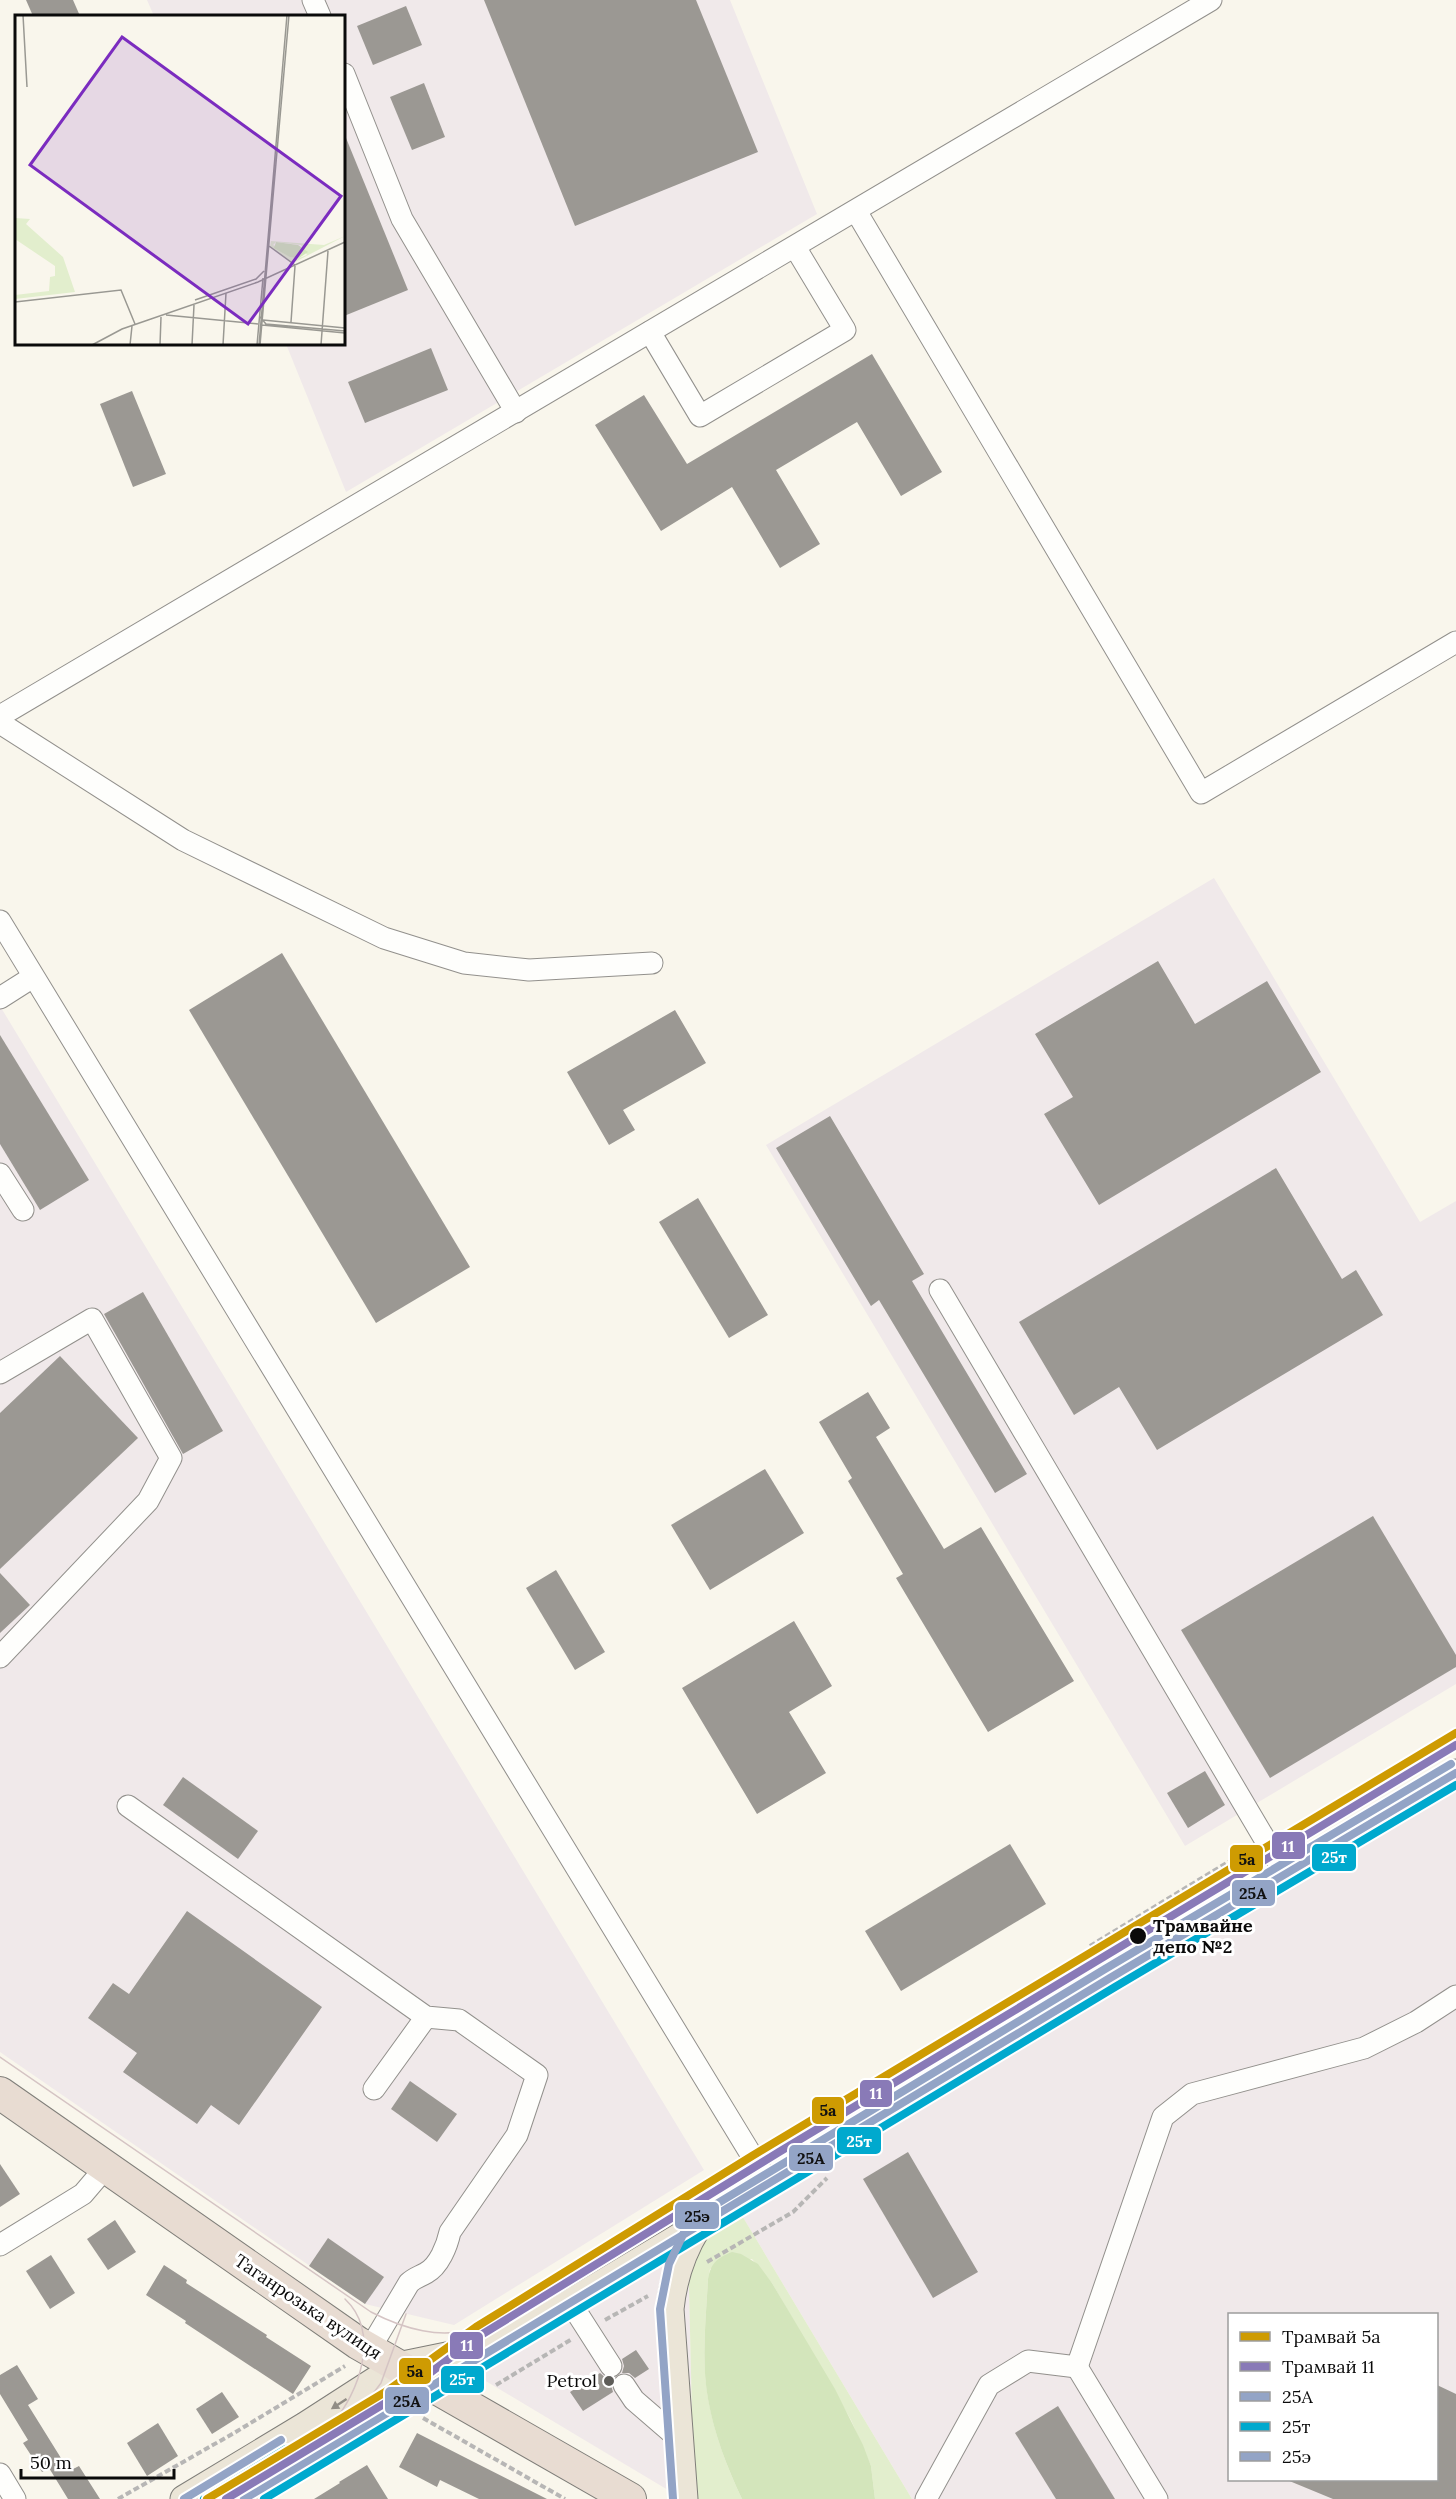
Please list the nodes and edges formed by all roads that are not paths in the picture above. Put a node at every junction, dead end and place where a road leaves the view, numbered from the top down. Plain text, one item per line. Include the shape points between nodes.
1 (314, 0) edge
2 (1211, 0) edge
3 (320, 15) edge
4 (345, 76) edge
5 (855, 211) junction
6 (795, 247) junction
7 (651, 332) junction
8 (516, 412) junction
9 (1456, 642) edge
10 (0, 716) edge
11 (0, 723) edge
12 (0, 921) edge
13 (652, 963) dead end
14 (33, 977) junction
15 (0, 998) edge
16 (0, 1174) edge
17 (22, 1210) dead end
18 (940, 1290) dead end
19 (0, 1373) edge
20 (0, 1656) edge
21 (1456, 1773) edge
22 (128, 1806) dead end
23 (1286, 1875) junction
24 (1456, 1996) edge
25 (426, 2017) junction
26 (375, 2089) dead end
27 (0, 2093) edge
28 (106, 2167) junction
29 (769, 2184) junction
30 (697, 2228) junction
31 (0, 2246) edge
32 (570, 2302) junction
33 (498, 2346) junction
34 (359, 2356) junction
35 (398, 2366) junction
36 (612, 2366) dead end
37 (1077, 2367) junction
38 (430, 2385) junction
39 (624, 2385) dead end
40 (678, 2438) junction
41 (0, 2474) edge
42 (15, 2499) edge
43 (184, 2499) edge
44 (243, 2499) edge
45 (630, 2499) edge
46 (684, 2499) edge
47 (926, 2499) edge
48 (1157, 2499) edge

1 - 3 street
2 - 5 street
4 - 8 street via 402,219
5 - 6 street
5 - 9 street via 1200,793
6 - 7 street
6 - 7 street via 845,330 700,416
7 - 8 street
8 - 10 street
11 - 13 street via 183,840 384,938 464,963 530,970
12 - 14 street
14 - 15 street
14 - 29 street
16 - 17 street
18 - 23 street
19 - 20 street via 92,1319 171,1458 148,1501
21 - 23 main road
22 - 25 street
23 - 29 main road
24 - 37 street via 1364,2048 1192,2094 1163,2117
25 - 26 street
25 - 34 street via 459,2020 537,2075 517,2135 450,2232 440,2258 409,2283
27 - 28 highway, Таганрозька вулиця
28 - 31 street via 83,2194
28 - 34 highway, Таганрозька вулиця
29 - 30 main road
30 - 32 main road
30 - 40 main road via 673,2282 670,2309
32 - 33 main road
32 - 36 street
33 - 35 main road
33 - 38 main road
34 - 35 highway, Таганрозька вулиця
35 - 38 highway, Таганрозька вулиця
35 -> 43 main road
37 - 47 street via 1028,2361 988,2385
37 - 48 street
38 - 44 main road
38 - 45 highway, Таганрозька вулиця
39 - 40 street via 634,2400
40 - 46 main road
41 - 42 street

